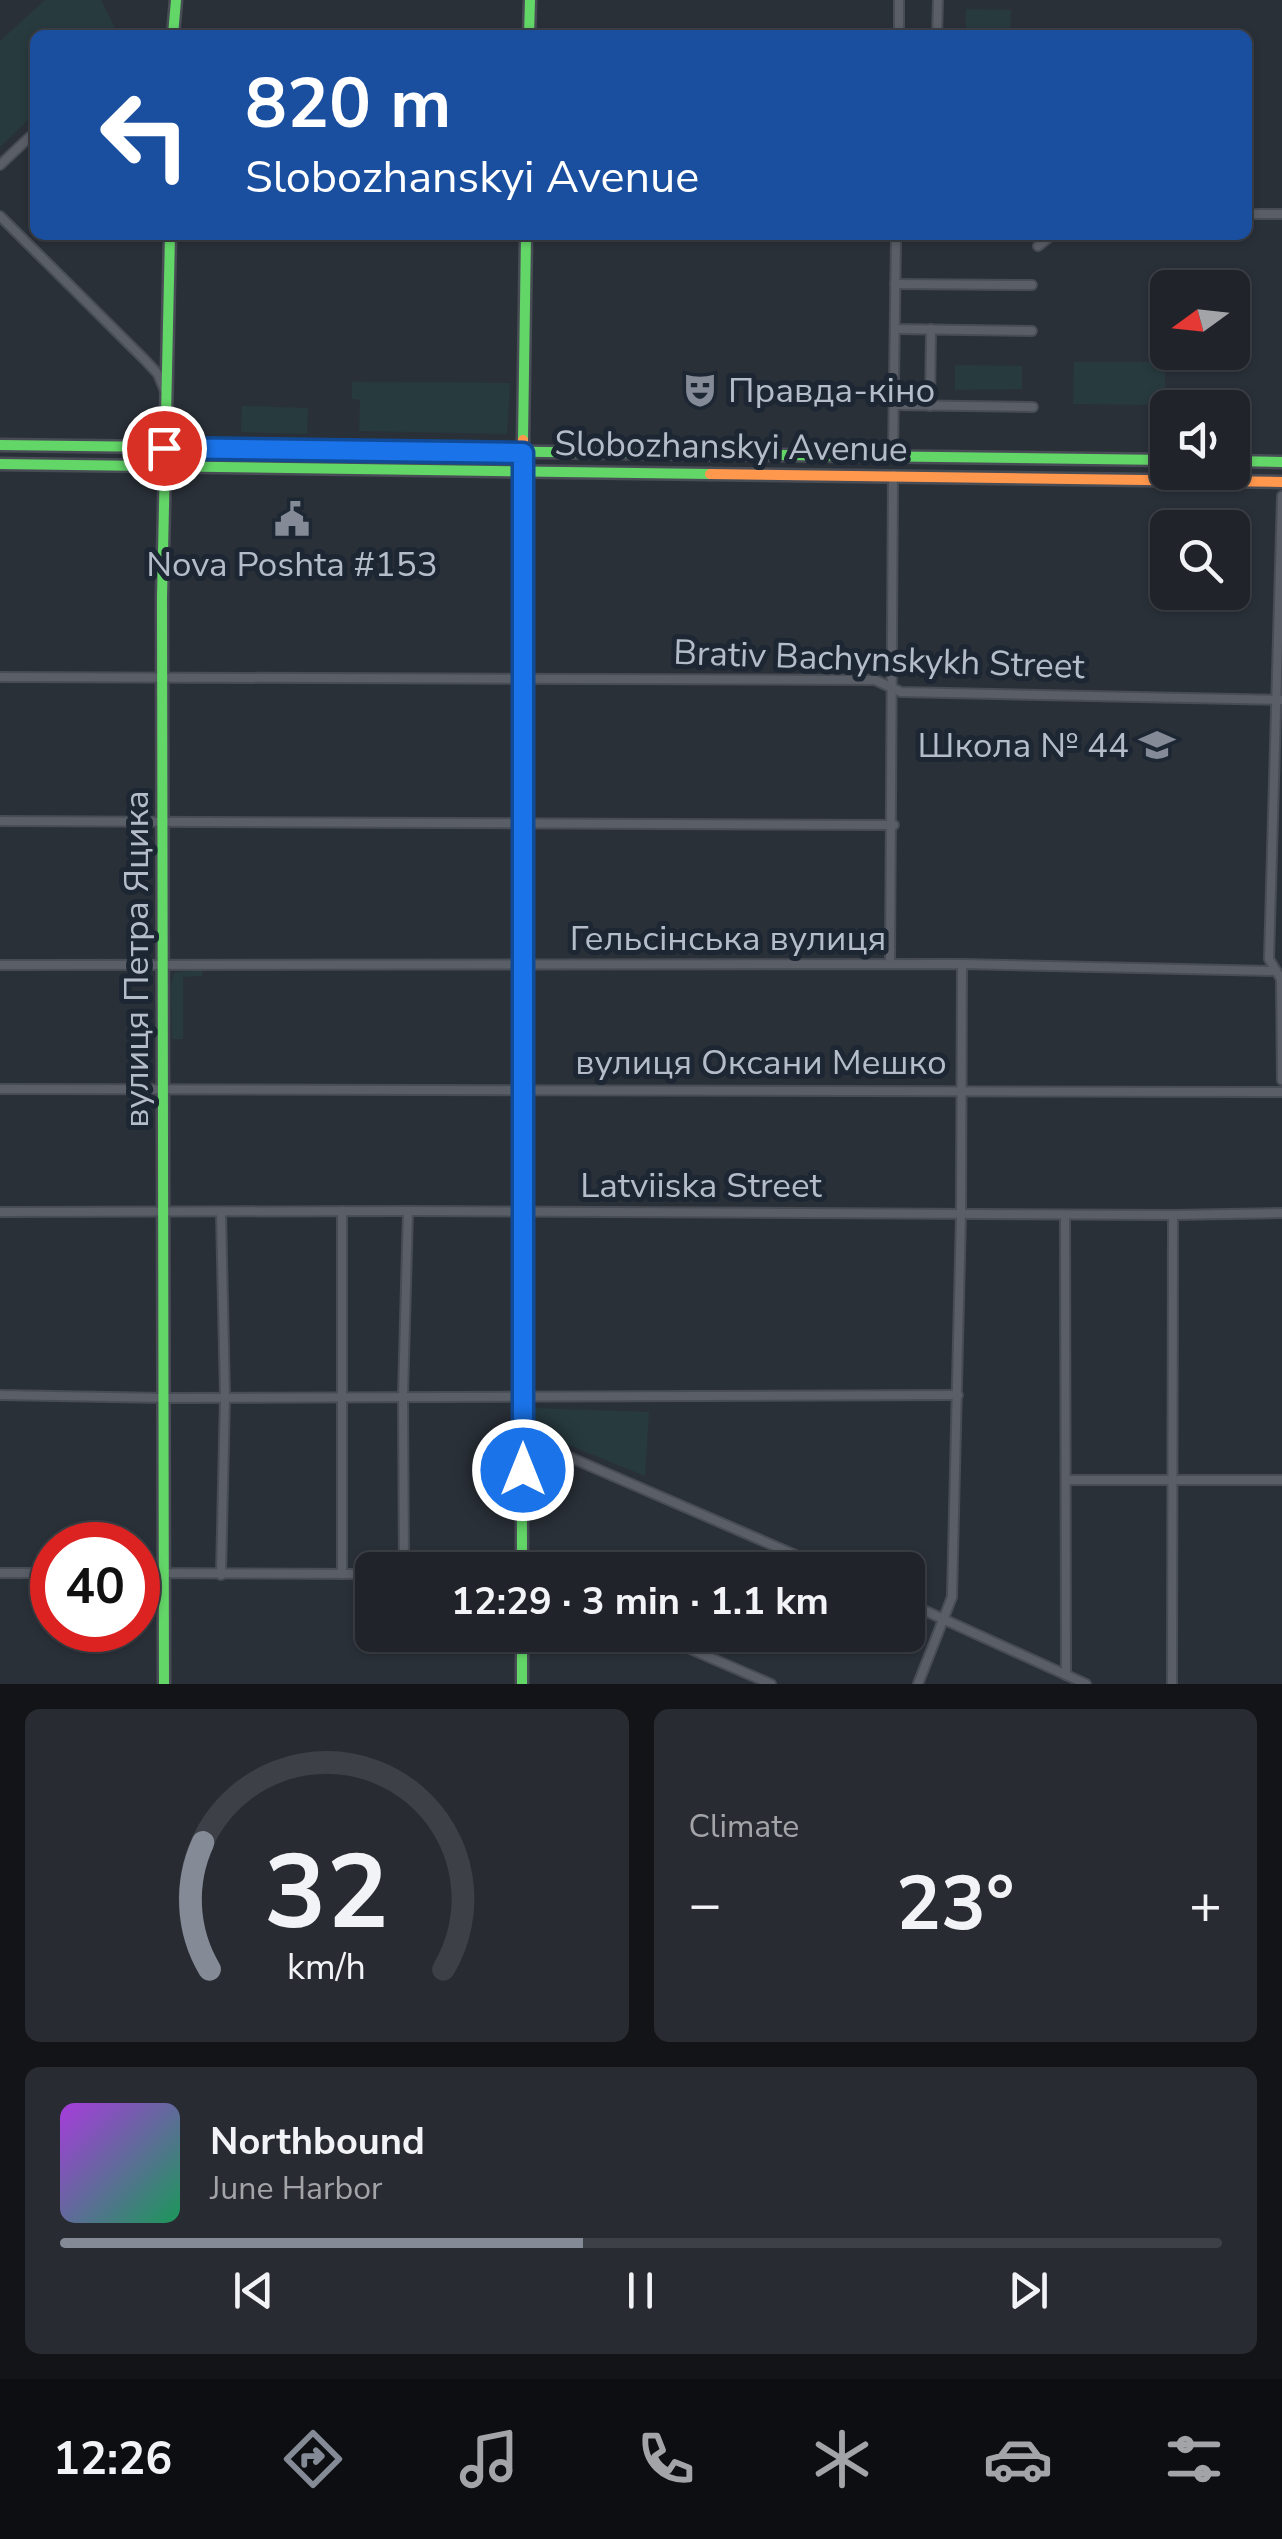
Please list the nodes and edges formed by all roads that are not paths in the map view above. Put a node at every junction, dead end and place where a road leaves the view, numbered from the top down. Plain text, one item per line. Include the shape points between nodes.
1 (176, 0) edge
2 (530, 0) edge
3 (899, 0) edge
4 (938, 0) edge
5 (173, 30) edge
6 (529, 30) edge
7 (899, 30) edge
8 (937, 30) edge
9 (30, 137) edge
10 (0, 165) edge
11 (1252, 214) edge
12 (1282, 214) edge
13 (0, 216) edge
14 (170, 240) edge
15 (526, 240) edge
16 (896, 240) edge
17 (1046, 240) edge
18 (1038, 246) dead end
19 (896, 284) junction
20 (1032, 285) dead end
21 (895, 329) junction
22 (930, 330) junction
23 (1032, 331) dead end
24 (165, 391) junction
25 (894, 405) junction
26 (930, 406) junction
27 (1033, 407) dead end
28 (0, 445) edge
29 (164, 448) junction
30 (523, 453) junction
31 (893, 457) junction
32 (1150, 460) edge
33 (1250, 461) edge
34 (1282, 462) edge
35 (0, 464) edge
36 (164, 465) junction
37 (522, 471) junction
38 (894, 475) junction
39 (1282, 482) edge
40 (1282, 496) edge
41 (0, 678) edge
42 (162, 678) junction
43 (522, 679) junction
44 (893, 686) junction
45 (1279, 700) edge
46 (0, 821) edge
47 (164, 821) junction
48 (524, 824) junction
49 (894, 824) junction
50 (890, 964) junction
51 (962, 964) junction
52 (164, 965) junction
53 (0, 966) edge
54 (523, 967) junction
55 (1280, 977) edge
56 (1282, 1080) edge
57 (523, 1089) junction
58 (0, 1090) edge
59 (163, 1090) junction
60 (960, 1091) junction
61 (1282, 1092) edge
62 (408, 1211) junction
63 (0, 1212) edge
64 (164, 1212) junction
65 (342, 1212) junction
66 (524, 1212) junction
67 (1282, 1212) edge
68 (222, 1213) junction
69 (962, 1214) junction
70 (1064, 1215) junction
71 (1173, 1215) junction
72 (523, 1394) junction
73 (958, 1394) junction
74 (0, 1395) edge
75 (403, 1395) junction
76 (224, 1396) junction
77 (340, 1396) junction
78 (165, 1398) junction
79 (523, 1437) junction
80 (1172, 1479) junction
81 (1066, 1480) junction
82 (1282, 1480) edge
83 (404, 1552) edge
84 (522, 1552) edge
85 (788, 1552) edge
86 (0, 1572) edge
87 (30, 1573) edge
88 (160, 1573) edge
89 (165, 1573) junction
90 (342, 1574) junction
91 (355, 1574) edge
92 (221, 1575) junction
93 (925, 1611) edge
94 (946, 1620) junction
95 (522, 1652) edge
96 (697, 1652) edge
97 (1066, 1676) junction
98 (164, 1684) edge
99 (522, 1684) edge
100 (771, 1684) edge
101 (918, 1684) edge
102 (1086, 1684) edge
103 (1172, 1684) edge

1 - 5 street
2 - 6 street
3 - 7 street
4 - 8 street
9 - 10 street
11 - 12 street
13 - 24 street via 144,359
14 - 24 street, вулиця Петра Яцика
15 - 30 street
16 - 19 street
17 - 18 street
19 - 20 street
19 - 21 street
21 - 22 street
21 - 25 street
22 - 23 street
22 - 26 street
24 - 29 street, вулиця Петра Яцика
25 - 26 street
25 - 31 street
26 - 27 street
28 - 29 street, Slobozhanskyi Avenue
29 - 30 street, Slobozhanskyi Avenue
29 - 36 street, вулиця Петра Яцика
30 - 31 street, Slobozhanskyi Avenue
30 - 37 street
31 - 32 street, Slobozhanskyi Avenue
33 - 34 street
35 - 36 street, Slobozhanskyi Avenue
36 - 37 street, Slobozhanskyi Avenue
36 - 42 street, вулиця Петра Яцика
37 - 38 street, Slobozhanskyi Avenue
37 - 43 street
38 - 39 street, Slobozhanskyi Avenue
38 - 44 street
40 - 45 street
41 - 42 street, Brativ Bachynskykh Street
42 - 43 street, Brativ Bachynskykh Street
42 - 47 street, вулиця Петра Яцика
43 - 44 street, Brativ Bachynskykh Street via 875,680
43 - 48 street
44 - 45 street, Brativ Bachynskykh Street via 901,692
44 - 49 street
45 - 55 street via 1269,959
46 - 47 street
47 - 48 street
47 - 52 street, вулиця Петра Яцика
48 - 49 street
48 - 54 street
49 - 50 street
50 - 51 street, Гельсінська вулиця
50 - 54 street, Гельсінська вулиця
51 - 55 street, Гельсінська вулиця
51 - 60 street
52 - 53 street, Гельсінська вулиця
52 - 54 street, Гельсінська вулиця
52 - 59 street, вулиця Петра Яцика
54 - 57 street
55 - 56 street
57 - 59 street, вулиця Оксани Мешко
57 - 60 street, вулиця Оксани Мешко
57 - 66 street
58 - 59 street, вулиця Оксани Мешко
59 - 64 street, вулиця Петра Яцика
60 - 61 street, вулиця Оксани Мешко
60 - 69 street
62 - 65 street, Latviiska Street
62 - 66 street, Latviiska Street
62 - 75 street
63 - 64 street, Latviiska Street
64 - 68 street, Latviiska Street
64 - 78 street, вулиця Петра Яцика
65 - 68 street, Latviiska Street
65 - 77 street
66 - 69 street, Latviiska Street
66 - 72 street
67 - 71 street, Latviiska Street
68 - 76 street
69 - 70 street, Latviiska Street
69 - 73 street
70 - 71 street, Latviiska Street
70 - 81 street
71 - 80 street
72 - 73 street
72 - 75 street
72 - 79 street
73 - 94 street
74 - 78 street
75 - 77 street
75 - 83 street
76 - 77 street
76 - 78 street
76 - 92 street
77 - 90 street
78 - 89 street, вулиця Петра Яцика
79 - 84 street
79 - 85 street
80 - 81 street
80 - 82 street
80 - 103 street
81 - 97 street
86 - 87 street
88 - 89 street
89 - 92 street
89 - 98 street, вулиця Петра Яцика
90 - 91 street
90 - 92 street
93 - 94 street
94 - 97 street
94 - 101 street
95 - 99 street
96 - 100 street
97 - 102 street

